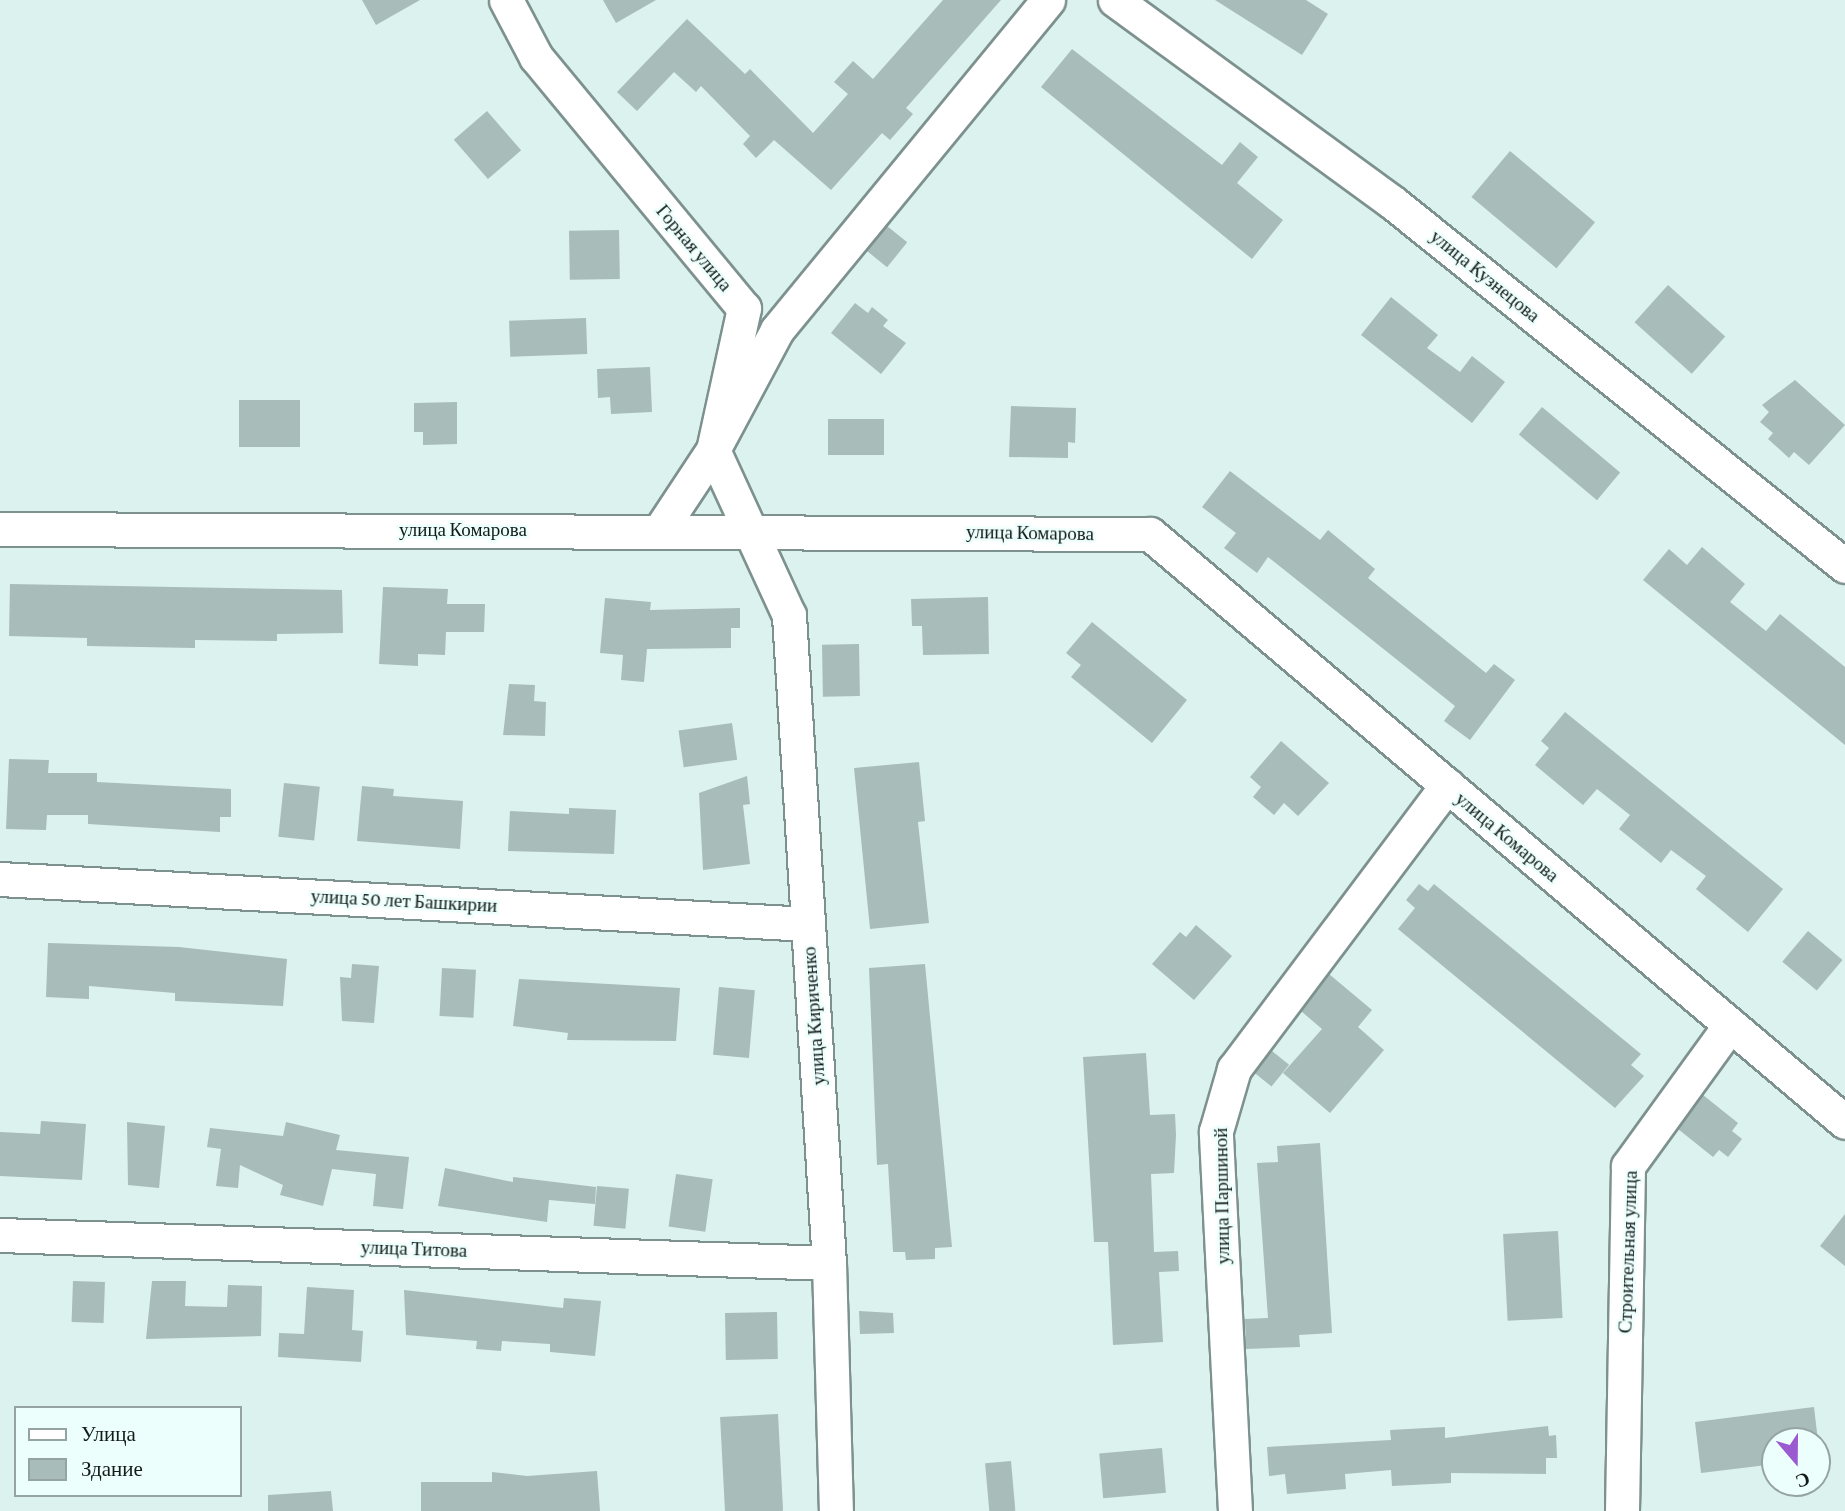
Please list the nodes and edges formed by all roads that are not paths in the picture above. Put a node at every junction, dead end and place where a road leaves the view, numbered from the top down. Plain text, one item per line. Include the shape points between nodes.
1 (506, 0) edge
2 (1048, 0) edge
3 (1115, 0) edge
4 (713, 450) junction
5 (0, 529) edge
6 (660, 530) junction
7 (749, 530) junction
8 (1845, 565) edge
9 (1447, 786) junction
10 (0, 878) edge
11 (808, 924) junction
12 (1730, 1025) junction
13 (1845, 1122) edge
14 (0, 1235) edge
15 (829, 1263) junction
16 (836, 1511) edge
17 (1235, 1511) edge
18 (1622, 1511) edge

1 - 4 street, Горная улица via 536,57 744,308
2 - 4 street via 777,330
3 - 8 street, улица Кузнецова via 1392,202
4 - 6 street
4 - 7 street
5 - 6 street, улица Комарова
6 - 7 street, улица Комарова
7 - 9 street, улица Комарова via 1150,534
7 - 11 street, улица Кириченко via 789,615
9 - 12 street, улица Комарова
9 - 17 street, улица Паршиной via 1234,1069 1216,1131
10 - 11 street, улица 50 лет Башкирии
11 - 15 street, улица Кириченко
12 - 13 street, улица Комарова
12 - 18 street, Строительная улица via 1628,1166
14 - 15 street, улица Титова
15 - 16 street, улица Кириченко

